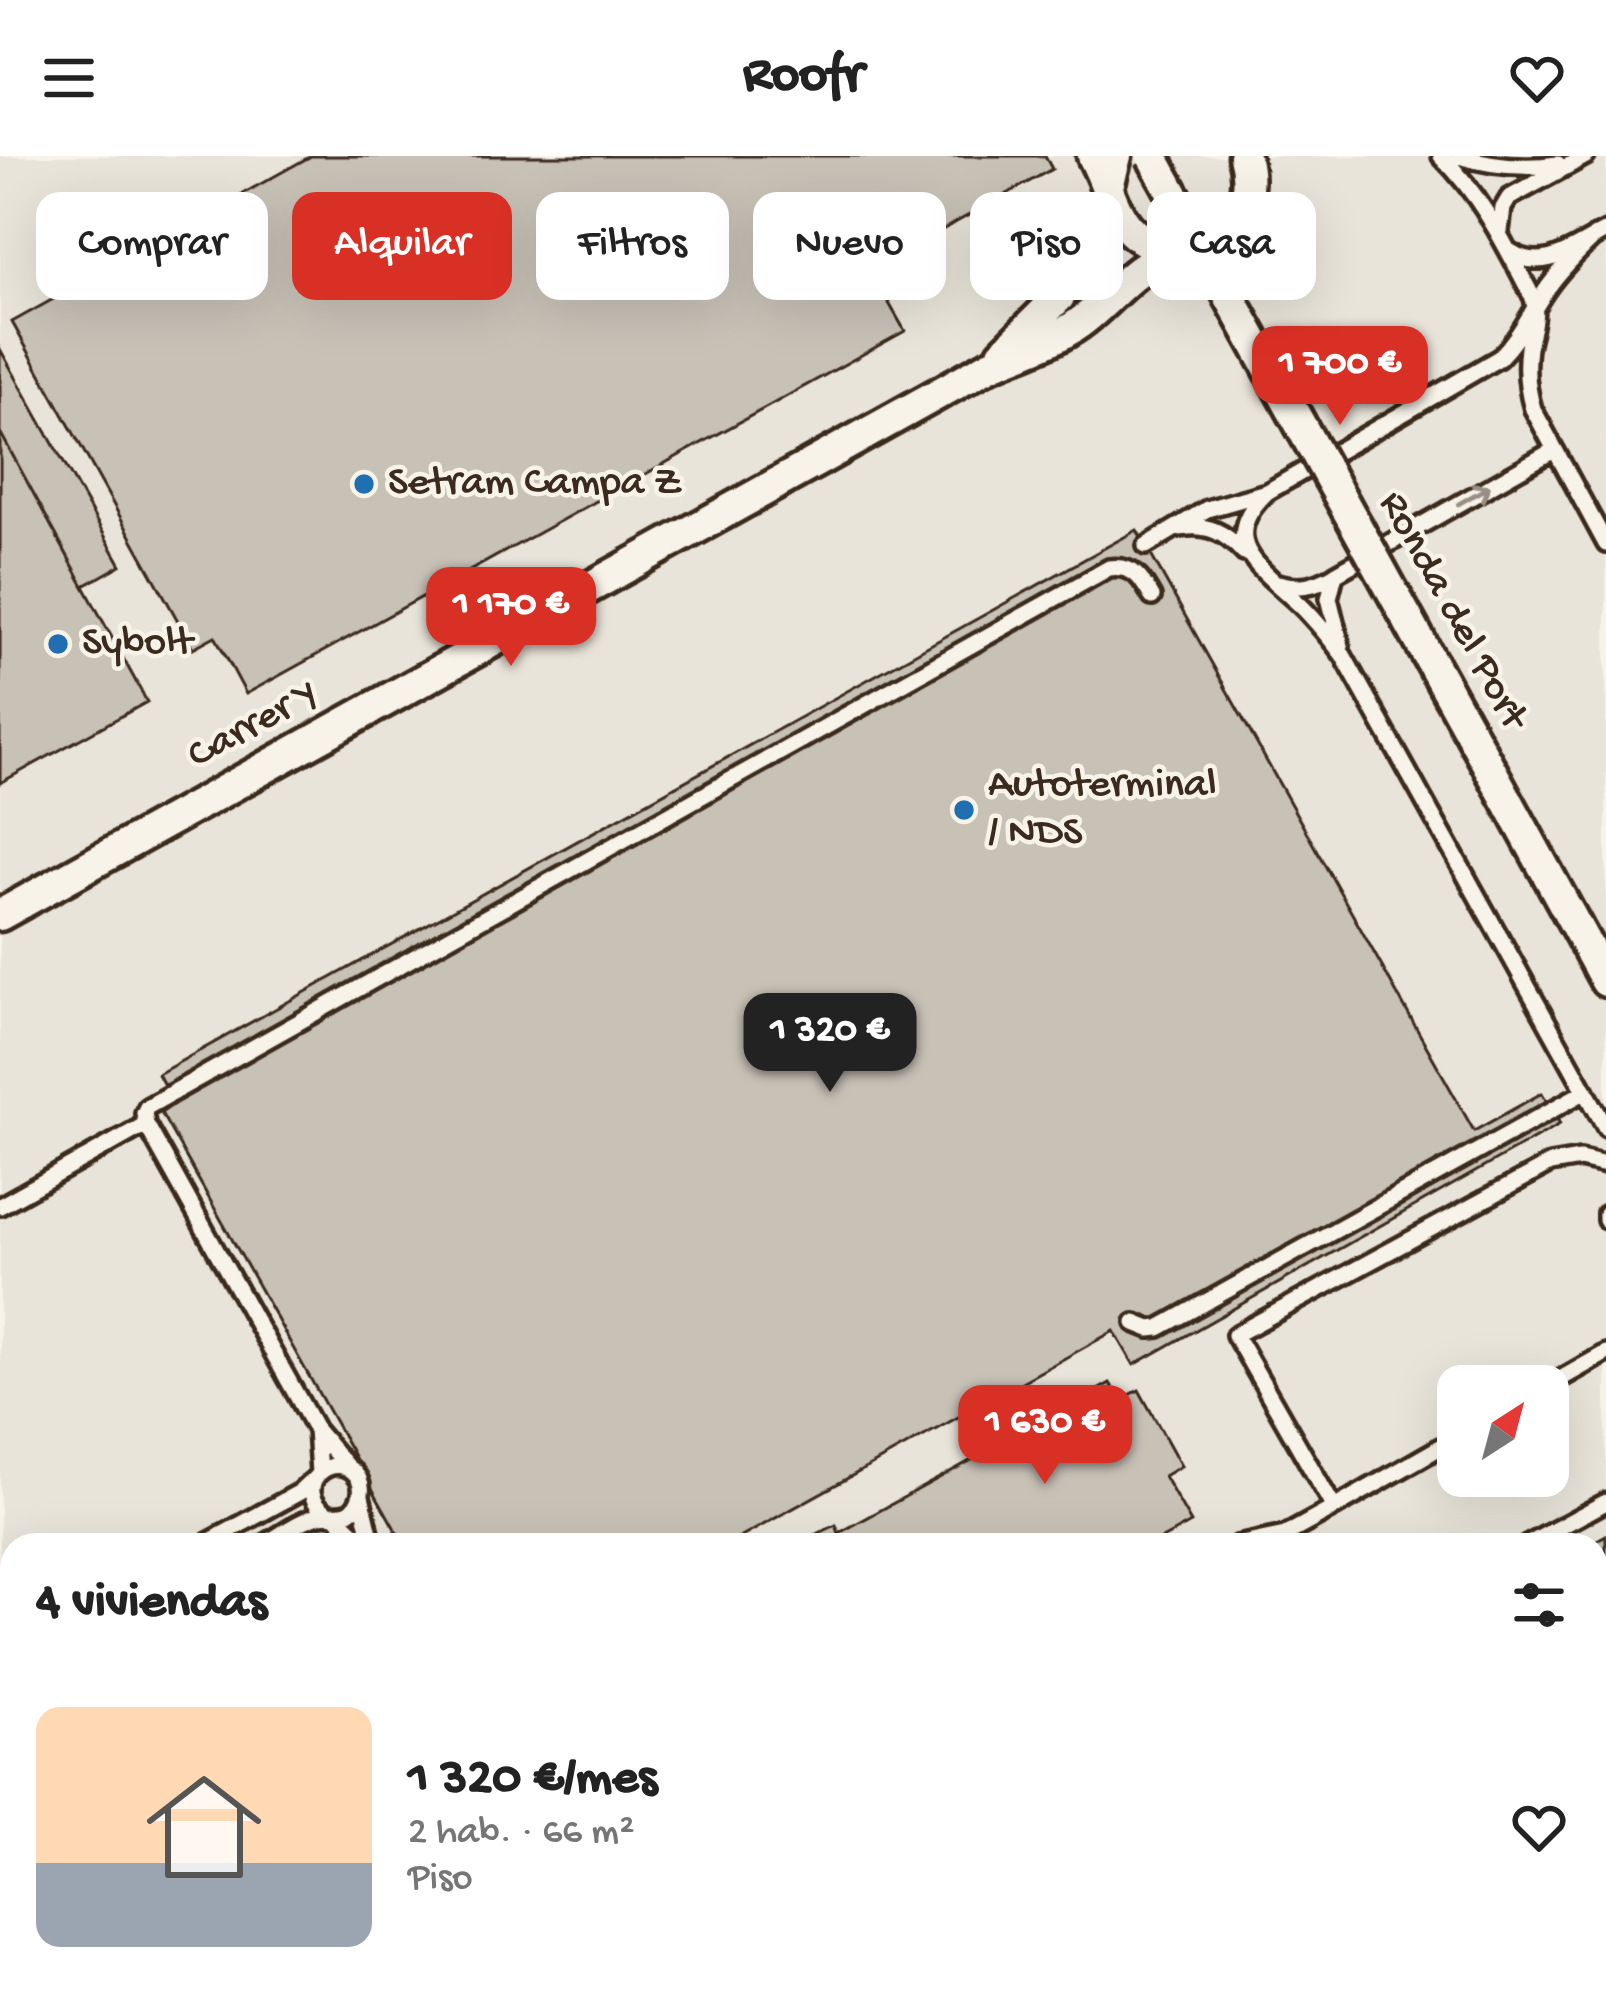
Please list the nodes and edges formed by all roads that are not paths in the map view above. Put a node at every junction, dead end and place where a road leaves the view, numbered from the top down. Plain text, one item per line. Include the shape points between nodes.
1 (1093, 156) edge
2 (1152, 156) edge
3 (1244, 156) edge
4 (1441, 156) edge
5 (1459, 156) edge
6 (1585, 156) edge
7 (1112, 171) edge
8 (1246, 192) edge
9 (1600, 233) edge
10 (1147, 242) edge
11 (1504, 243) junction
12 (1147, 266) edge
13 (1536, 309) junction
14 (990, 365) junction
15 (1554, 451) junction
16 (1267, 492) junction
17 (1173, 530) junction
18 (1606, 544) edge
19 (1146, 545) dead end
20 (1251, 561) junction
21 (1335, 574) junction
22 (1275, 583) junction
23 (1152, 597) dead end
24 (1343, 655) junction
25 (0, 915) edge
26 (1606, 981) edge
27 (1586, 1091) junction
28 (146, 1124) junction
29 (1606, 1128) edge
30 (1606, 1165) edge
31 (0, 1206) edge
32 (1136, 1323) dead end
33 (1606, 1353) edge
34 (1569, 1374) edge
35 (316, 1430) junction
36 (1437, 1449) edge
37 (348, 1468) junction
38 (317, 1475) junction
39 (361, 1496) junction
40 (1606, 1502) edge
41 (1334, 1508) junction
42 (331, 1514) junction
43 (225, 1533) edge
44 (284, 1533) edge
45 (355, 1533) edge
46 (368, 1533) edge
47 (1298, 1533) edge
48 (1549, 1533) edge

1 - 7 street
2 - 26 street, Ronda del Port, bridge
3 - 8 street
4 - 11 lane
5 - 6 lane via 1539,167
6 - 11 lane via 1509,198 1499,220
7 - 10 street via 1116,214
7 - 14 street via 1092,247 1071,282
9 - 11 lane via 1536,262
9 - 13 lane
11 - 13 lane
12 - 14 street via 1067,332
13 - 15 lane via 1527,388
13 - 16 lane via 1499,358
14 - 25 street, Carrer Y
15 - 18 lane
21 -> 15 lane
16 - 17 lane via 1207,509
16 - 20 lane via 1243,532
17 - 19 lane
17 - 20 lane via 1210,528
20 - 22 lane
21 - 22 lane via 1308,587
21 - 24 lane via 1329,598
22 - 24 lane
23 - 28 lane via 1130,569 1109,568 152,1103
24 - 27 lane
27 - 29 lane
27 - 32 lane via 1159,1328
28 - 31 lane
28 - 35 lane
30 - 41 lane via 1550,1164 1235,1334
33 - 34 lane
35 - 37 lane
35 - 38 lane
36 - 41 lane
37 - 38 lane
37 - 39 lane
38 - 42 lane via 315,1501
38 - 43 lane
39 - 42 lane via 352,1510
39 - 46 lane
40 - 48 lane
41 - 47 lane
42 - 44 lane
42 - 45 lane

